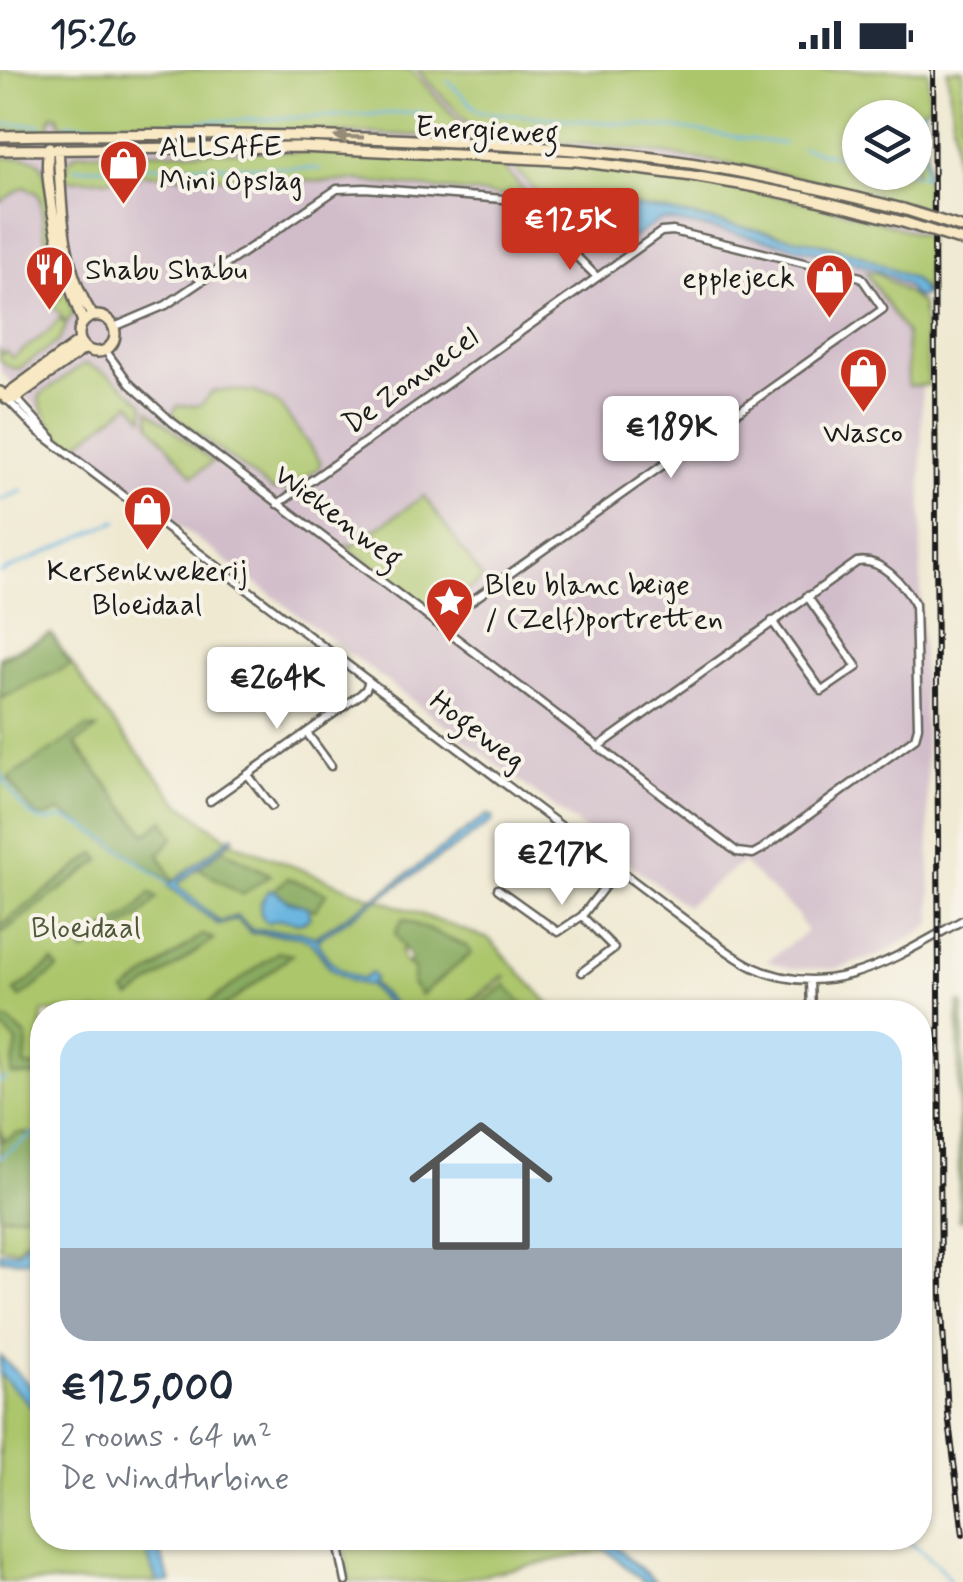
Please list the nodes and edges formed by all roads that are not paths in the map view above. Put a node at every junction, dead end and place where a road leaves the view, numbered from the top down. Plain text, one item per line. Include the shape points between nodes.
1 (55, 135) junction
2 (0, 136) edge
3 (53, 149) junction
4 (0, 150) edge
5 (963, 228) edge
6 (963, 241) edge
7 (596, 276) junction
8 (88, 319) junction
9 (114, 327) junction
10 (82, 344) junction
11 (105, 350) junction
12 (0, 381) edge
13 (8, 395) edge
14 (278, 504) junction
15 (807, 596) junction
16 (772, 621) junction
17 (439, 624) junction
18 (368, 681) junction
19 (307, 733) junction
20 (598, 747) junction
21 (330, 766) dead end
22 (248, 775) junction
23 (210, 801) dead end
24 (272, 806) dead end
25 (618, 868) junction
26 (498, 890) dead end
27 (582, 916) junction
28 (963, 920) edge
29 (582, 972) dead end
30 (810, 980) junction
31 (811, 1000) edge
32 (339, 1550) edge
33 (346, 1582) edge

1 - 2 main road, Energieweg
1 - 3 main road
5 -> 1 main road, Energieweg, bridge via 770,178 601,152 353,136
3 - 4 main road, Energieweg
3 - 6 main road, Energieweg, bridge via 286,146 577,162 809,198
3 - 8 main road via 65,238
7 - 9 street via 522,202 337,189 166,305
7 - 14 street, De Zonnecel
7 - 17 street, De Zonnecel via 673,230 861,277 883,309
8 - 9 main road via 105,318
8 - 10 main road via 78,333
9 - 11 main road
10 - 11 main road via 92,352
10 - 13 main road
11 - 14 street, Wiekenweg via 161,413
12 - 13 main road, Hogeweg
13 - 18 street, Hogeweg via 38,431
14 - 17 street, Wiekenweg
15 - 16 street
15 - 16 street via 857,667 822,692
15 - 20 street, Wiekenweg via 868,560 916,604 918,727 908,745 762,850 745,854
16 - 20 street
17 - 20 street, Wiekenweg
18 - 19 street via 364,691
18 - 25 street, Hogeweg
19 - 21 street
19 - 22 street
22 - 23 street
22 - 24 street
25 - 27 street
25 - 30 street, Hogeweg via 750,965
26 - 27 street via 558,932
27 - 29 street via 614,948
28 - 30 street, Hogeweg via 861,973
30 - 31 street
32 - 33 street

